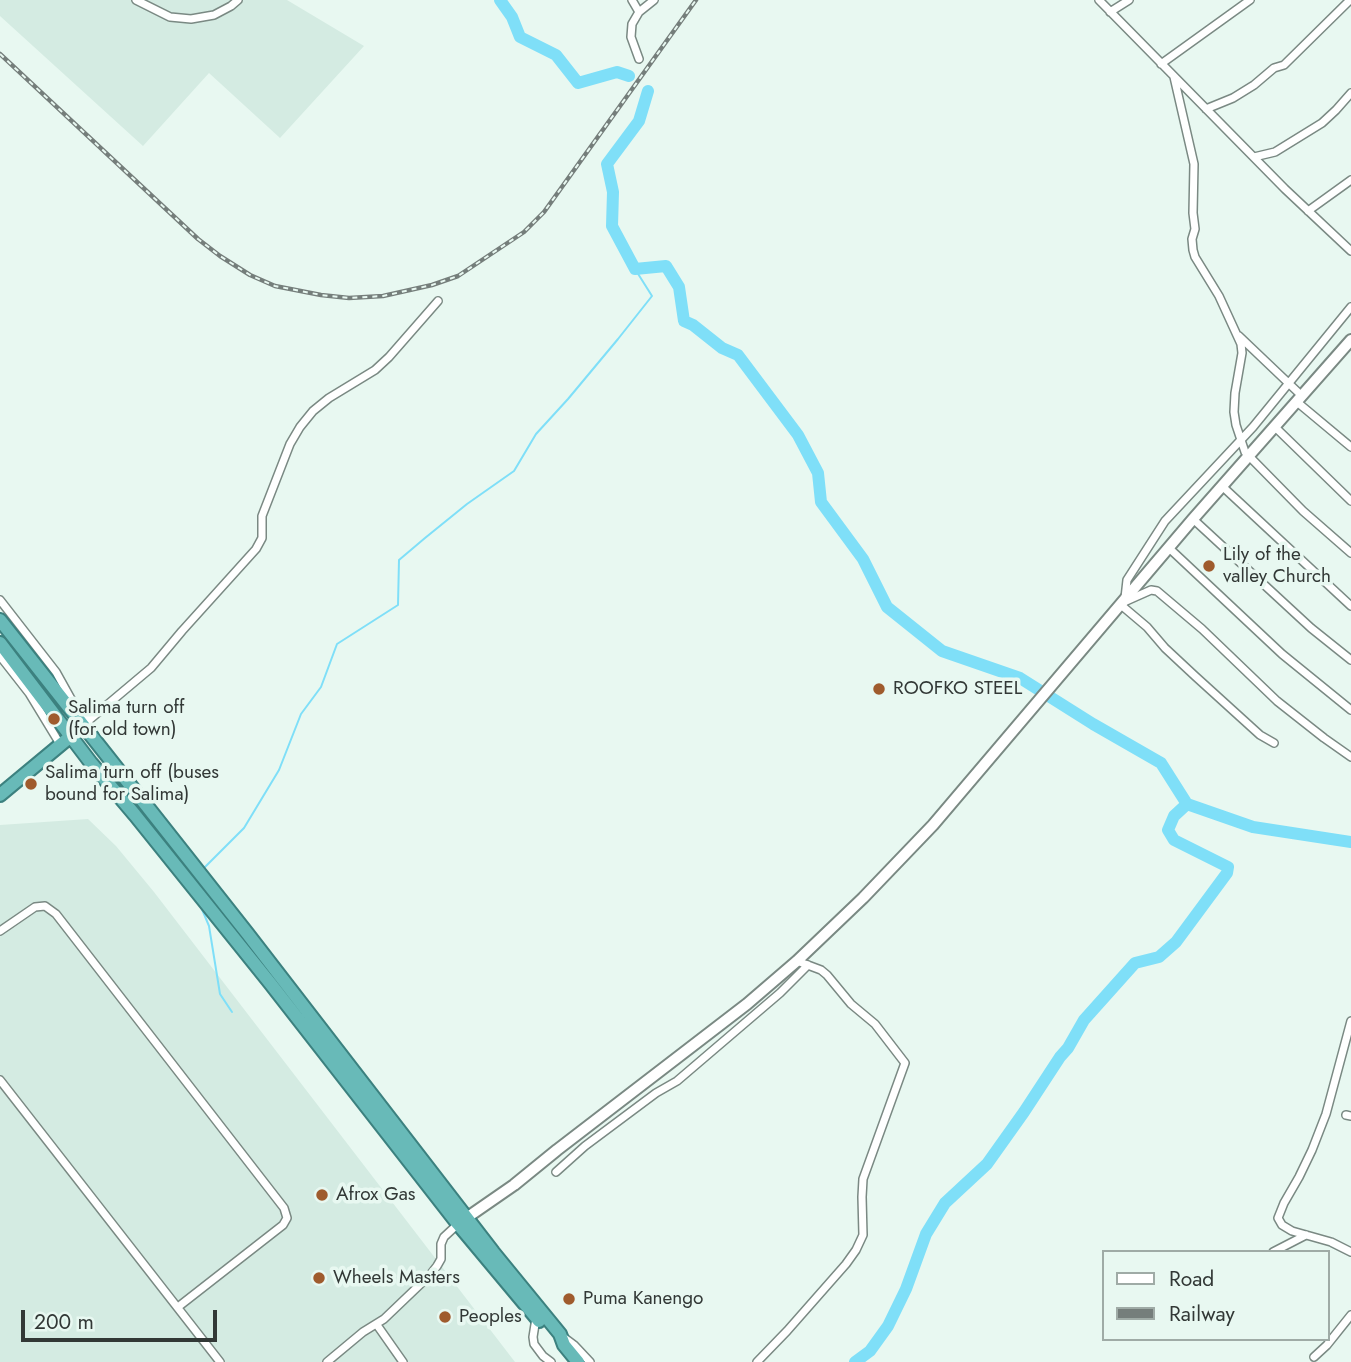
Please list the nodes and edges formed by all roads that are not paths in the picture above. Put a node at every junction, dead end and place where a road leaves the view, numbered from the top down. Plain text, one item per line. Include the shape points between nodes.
1 (135, 0) edge
2 (237, 0) edge
3 (632, 0) edge
4 (654, 0) edge
5 (1099, 0) edge
6 (1129, 0) edge
7 (1250, 0) edge
8 (1350, 0) edge
9 (639, 12) junction
10 (1110, 12) junction
11 (639, 59) dead end
12 (1161, 64) junction
13 (1174, 77) junction
14 (1351, 93) edge
15 (1206, 109) junction
16 (1254, 157) junction
17 (1351, 180) edge
18 (1308, 212) junction
19 (1351, 251) edge
20 (438, 301) dead end
21 (1351, 307) edge
22 (1237, 334) junction
23 (1351, 340) edge
24 (1289, 383) junction
25 (1300, 399) junction
26 (1275, 427) junction
27 (1241, 438) junction
28 (1351, 447) edge
29 (1249, 458) junction
30 (1223, 487) junction
31 (1351, 501) edge
32 (1193, 519) junction
33 (1169, 548) junction
34 (1351, 553) edge
35 (0, 600) edge
36 (1122, 603) junction
37 (1351, 606) edge
38 (0, 620) edge
39 (0, 643) edge
40 (0, 656) edge
41 (1351, 660) edge
42 (1351, 710) edge
43 (86, 724) junction
44 (65, 740) junction
45 (1274, 743) dead end
46 (1351, 757) edge
47 (0, 795) edge
48 (0, 931) edge
49 (797, 961) junction
50 (808, 965) junction
51 (1351, 1021) edge
52 (0, 1080) edge
53 (556, 1172) dead end
54 (462, 1221) junction
55 (1307, 1235) junction
56 (1277, 1250) edge
57 (1351, 1252) edge
58 (178, 1307) junction
59 (1351, 1315) edge
60 (536, 1318) junction
61 (377, 1325) junction
62 (562, 1339) junction
63 (1314, 1357) dead end
64 (220, 1362) edge
65 (327, 1362) edge
66 (403, 1362) edge
67 (551, 1362) edge
68 (578, 1362) edge
69 (590, 1362) edge
70 (757, 1362) edge

1 - 2 street via 180,19 214,15
3 - 9 street
4 - 9 street
5 - 10 street
6 - 10 street
7 - 12 street
8 - 15 street via 1284,65 1233,98
9 - 11 street via 631,37
10 - 12 street
12 - 13 street
13 - 15 street
13 - 22 street via 1194,164 1193,250
14 - 16 street via 1322,123 1275,152
15 - 16 street
16 - 18 street
17 - 18 street
18 - 19 street
20 - 43 street via 375,370 313,411 290,444 262,516 262,538 256,549 150,668
21 - 24 street
22 - 24 street
22 - 27 street via 1242,353 1234,412
23 - 25 main road
24 - 25 street
24 - 27 street
25 - 26 main road
25 - 28 street
26 - 29 main road
26 - 31 street
27 - 29 street
27 - 36 street via 1165,521 1127,580
29 - 30 main road
29 - 34 street
30 - 32 main road
30 - 37 street
32 - 33 main road
32 - 41 street
33 - 36 main road
33 - 42 street via 1282,654
35 - 43 street via 56,671
36 - 45 street via 1165,649
36 - 46 street via 1157,591 1279,702
36 - 49 main road via 933,825
38 - 43 highway
39 - 44 highway
40 - 44 street
43 - 44 highway
43 - 54 highway
44 - 47 highway
44 - 54 highway
48 - 58 street via 35,907 45,906 56,914 284,1208 287,1218 283,1225
49 - 50 street
49 - 54 main road via 695,1046
50 - 53 street via 677,1081
50 - 70 street via 832,979 905,1063 863,1179 863,1235 856,1250
51 - 55 street via 1326,1114 1278,1218 1292,1231
52 - 58 street
54 - 60 highway
54 - 61 street via 444,1237 437,1266
54 - 62 highway
55 - 56 street
55 - 57 street
58 - 64 street
59 - 63 street
60 - 62 highway via 555,1339
60 - 67 street via 534,1344
61 - 65 street
61 - 66 street
62 - 68 highway
62 - 69 street

